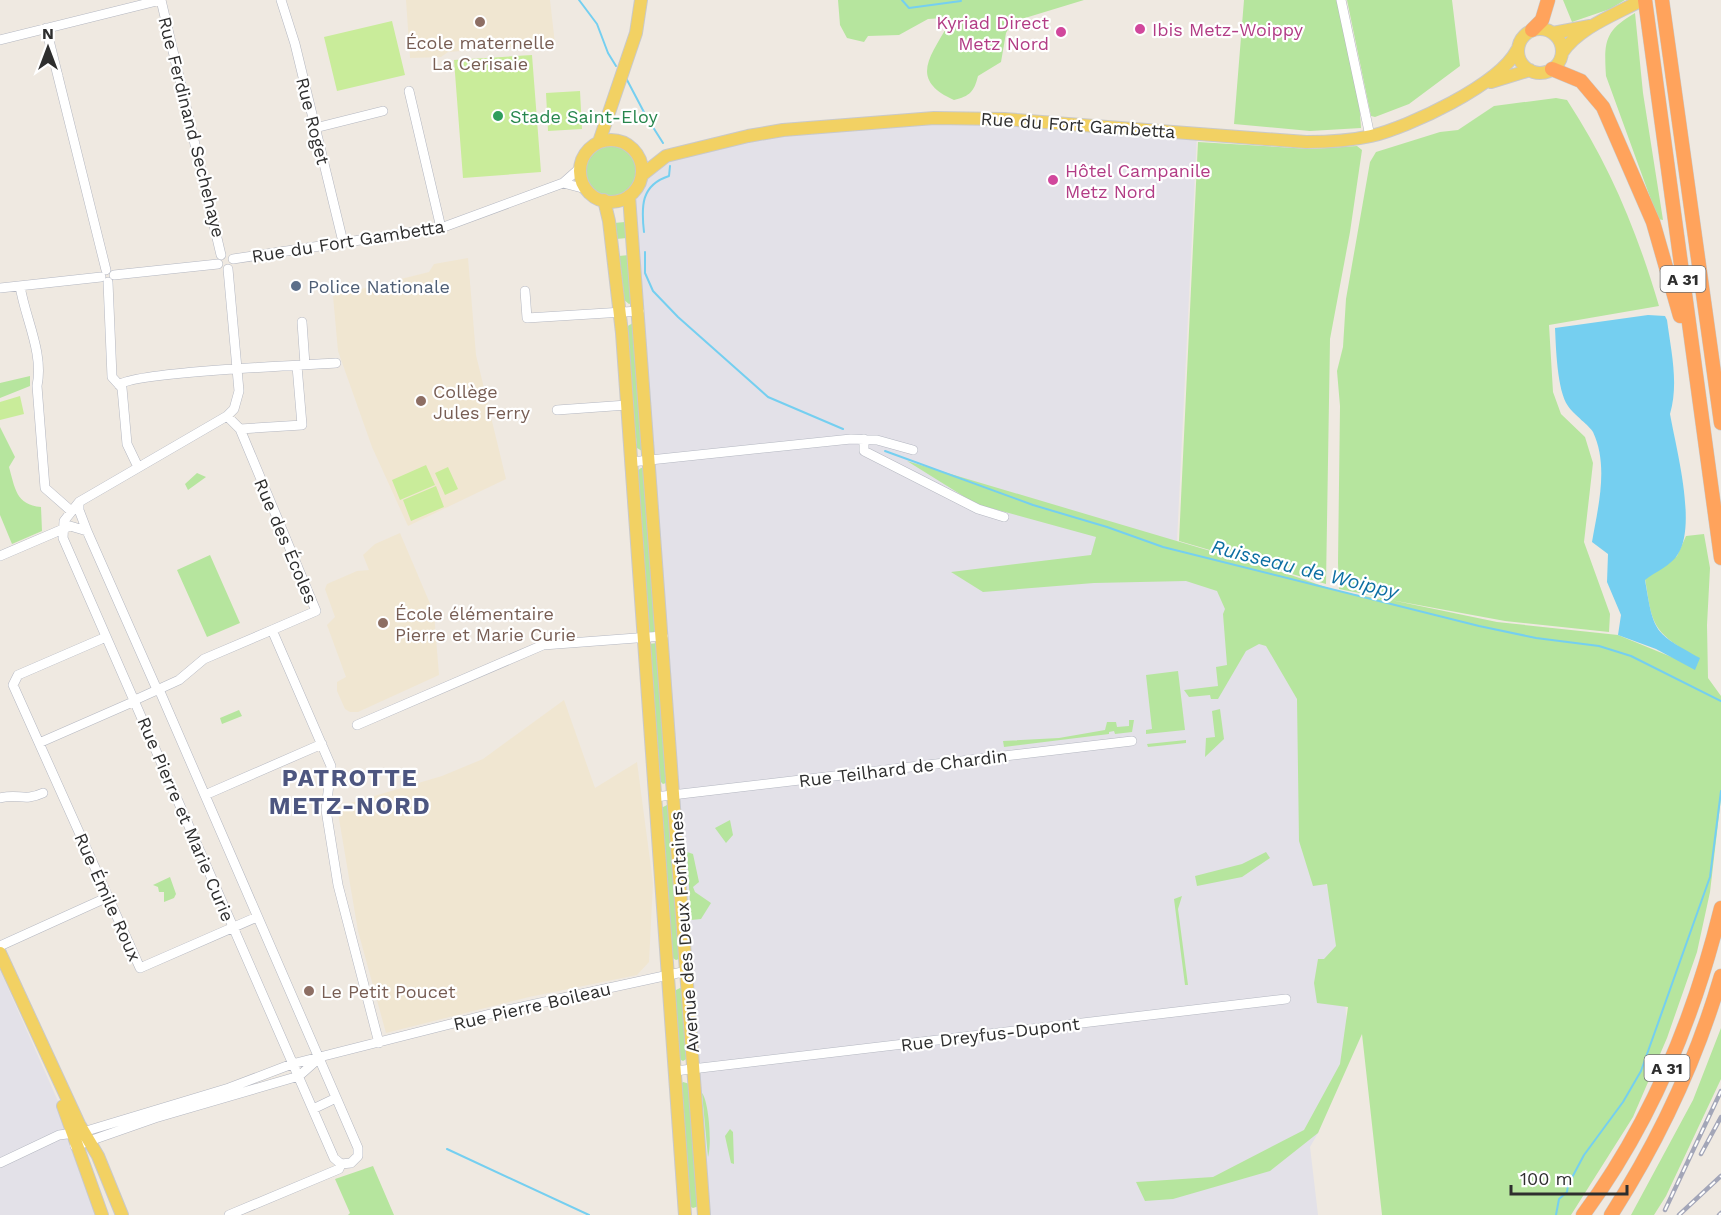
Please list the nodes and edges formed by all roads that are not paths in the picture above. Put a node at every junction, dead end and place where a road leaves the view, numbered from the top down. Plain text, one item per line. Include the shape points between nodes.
1 (161, 0) edge
2 (281, 0) edge
3 (641, 0) edge
4 (1341, 0) edge
5 (1548, 0) edge
6 (1643, 0) edge
7 (1662, 0) edge
8 (1597, 24) junction
9 (46, 28) junction
10 (1532, 30) junction
11 (1553, 33) junction
12 (0, 40) edge
13 (1517, 50) junction
14 (1562, 53) junction
15 (1552, 69) junction
16 (1530, 70) junction
17 (1481, 85) junction
18 (409, 91) dead end
19 (383, 111) dead end
20 (609, 112) junction
21 (315, 128) junction
22 (1370, 136) junction
23 (621, 141) junction
24 (599, 142) junction
25 (635, 151) junction
26 (666, 156) junction
27 (581, 167) junction
28 (642, 175) junction
29 (564, 183) junction
30 (586, 189) junction
31 (629, 196) junction
32 (604, 200) junction
33 (441, 228) junction
34 (344, 242) junction
35 (219, 259) junction
36 (233, 259) junction
37 (228, 269) junction
38 (107, 276) junction
39 (20, 286) junction
40 (0, 288) edge
41 (525, 291) dead end
42 (639, 311) junction
43 (620, 312) junction
44 (302, 322) dead end
45 (1691, 339) junction
46 (336, 363) dead end
47 (301, 366) junction
48 (237, 369) junction
49 (119, 385) junction
50 (627, 405) junction
51 (557, 410) dead end
52 (228, 416) junction
53 (1721, 423) edge
54 (240, 429) junction
55 (864, 440) junction
56 (913, 450) dead end
57 (650, 460) junction
58 (631, 462) junction
59 (138, 467) junction
60 (79, 501) junction
61 (70, 510) junction
62 (1004, 517) dead end
63 (62, 529) junction
64 (87, 531) junction
65 (0, 556) edge
66 (1721, 558) edge
67 (272, 630) junction
68 (663, 636) junction
69 (106, 637) junction
70 (644, 638) junction
71 (158, 689) junction
72 (135, 700) junction
73 (357, 725) dead end
74 (1131, 741) dead end
75 (39, 743) junction
76 (322, 744) junction
77 (43, 793) dead end
78 (674, 794) junction
79 (205, 795) junction
80 (655, 796) junction
81 (0, 798) edge
82 (108, 897) junction
83 (1721, 908) edge
84 (257, 917) junction
85 (233, 928) junction
86 (0, 946) edge
87 (0, 953) edge
88 (687, 971) junction
89 (668, 975) junction
90 (1721, 976) edge
91 (1286, 999) dead end
92 (379, 1043) junction
93 (318, 1059) junction
94 (292, 1064) junction
95 (693, 1069) junction
96 (675, 1071) junction
97 (299, 1076) junction
98 (336, 1098) junction
99 (313, 1109) junction
100 (84, 1139) junction
101 (0, 1163) edge
102 (341, 1164) junction
103 (102, 1215) edge
104 (122, 1215) edge
105 (229, 1215) edge
106 (685, 1215) edge
107 (704, 1215) edge
108 (1583, 1215) edge
109 (1611, 1215) edge

1 - 9 street
1 - 35 street, Rue Ferdinand Sechehaye
2 - 21 street, Rue Roget
3 - 20 main road via 636,33
4 - 22 street
5 - 10 highway via 1542,20
6 - 8 main road
6 - 45 highway, A 31
7 - 53 highway, A 31
8 - 11 main road
8 - 14 main road
9 - 12 street
9 - 38 street
10 - 11 main road
10 - 13 main road via 1522,38
11 - 14 main road
13 - 16 main road via 1521,62
13 - 17 main road, Rue du Fort Gambetta via 1504,67
14 - 15 main road
15 - 16 main road
15 - 45 highway via 1581,81 1603,107 1653,222 1682,328
16 - 17 main road, Rue du Fort Gambetta
17 - 22 main road, Rue du Fort Gambetta via 1406,124
18 - 33 street
19 - 21 street
20 - 23 main road
20 - 24 main road
21 - 34 street, Rue Roget
22 - 26 main road, Rue du Fort Gambetta via 1306,142 1004,119 934,118 783,130
23 - 24 main road
23 - 25 main road
24 - 27 main road via 586,152
25 - 26 main road, Rue du Fort Gambetta
25 - 28 main road
26 - 28 main road, Rue du Fort Gambetta
27 - 29 street, Rue du Fort Gambetta
27 - 30 main road
28 - 31 main road
29 - 30 street
29 - 33 street, Rue du Fort Gambetta
30 - 32 main road
31 - 32 main road
31 - 42 main road, Avenue des Deux Fontaines
32 - 43 main road, Avenue des Deux Fontaines
33 - 34 street, Rue du Fort Gambetta
34 - 36 street, Rue du Fort Gambetta
35 - 36 street via 228,254
35 - 37 street via 221,268
35 - 38 street
36 - 37 street
37 - 48 street
38 - 39 street
38 - 49 street via 110,368
39 - 40 street
39 - 61 street via 39,376 45,488
41 - 43 street via 527,318
42 - 43 street
42 - 57 main road, Avenue des Deux Fontaines
43 - 50 main road, Avenue des Deux Fontaines
44 - 47 street
45 - 66 highway, A 31
46 - 47 street
47 - 48 street
47 - 54 street via 302,425
48 - 49 street via 128,380
48 - 52 street via 237,400
49 - 59 street via 127,444
50 - 51 street
50 - 58 main road, Avenue des Deux Fontaines
52 - 54 street, Rue des Écoles
52 - 59 street
54 - 67 street, Rue des Écoles via 316,611
55 - 56 street
55 - 57 street
55 - 62 street via 864,451 978,509
57 - 58 street
57 - 68 main road, Avenue des Deux Fontaines
58 - 70 main road, Avenue des Deux Fontaines
59 - 60 street
60 - 61 street
60 - 64 street, Rue Pierre et Marie Curie
61 - 63 street
63 - 64 street via 79,527
63 - 65 street
63 - 69 street, Rue Pierre et Marie Curie
64 - 71 street, Rue Pierre et Marie Curie
67 - 71 street via 204,659 185,676
67 - 76 street
68 - 70 street
68 - 78 main road, Avenue des Deux Fontaines
69 - 72 street, Rue Pierre et Marie Curie
69 - 75 street, Rue Émile Roux via 14,679
70 - 73 street via 543,645
70 - 80 main road, Avenue des Deux Fontaines
71 - 72 street
71 - 79 street, Rue Pierre et Marie Curie
72 - 75 street
72 - 85 street, Rue Pierre et Marie Curie
74 - 78 street, Rue Teilhard de Chardin
75 - 82 street, Rue Émile Roux
76 - 79 street
76 - 92 street via 331,766 326,810 338,885
77 - 81 street via 28,799 12,795
78 - 80 street, Avenue des Deux Fontaines
78 - 88 main road, Avenue des Deux Fontaines
79 - 84 street, Rue Pierre et Marie Curie
80 - 89 main road, Avenue des Deux Fontaines
82 - 85 street, Rue Émile Roux via 140,968
82 - 86 street
83 - 108 highway, A 31 via 1707,966 1683,1036 1625,1154
84 - 85 street, Rue Émile Roux
84 - 93 street, Rue Pierre et Marie Curie
85 - 94 street, Rue Pierre et Marie Curie
87 - 100 main road
88 - 89 street, Rue Pierre Boileau
88 - 95 main road, Avenue des Deux Fontaines
89 - 92 street, Rue Pierre Boileau
89 - 96 main road, Avenue des Deux Fontaines
90 - 109 highway, A 31 via 1679,1092 1653,1146
91 - 95 street, Rue Dreyfus-Dupont
92 - 93 street, Rue Pierre Boileau
93 - 94 street, Rue Pierre Boileau
93 - 97 street, Rue Pierre Boileau
93 - 98 street, Rue Pierre et Marie Curie
94 - 97 street, Rue Pierre et Marie Curie
94 - 100 street, Rue Pierre Boileau
95 - 96 street, Avenue des Deux Fontaines
95 - 107 main road, Avenue des Deux Fontaines
96 - 106 main road, Avenue des Deux Fontaines
97 - 99 street, Rue Pierre et Marie Curie
97 - 100 street, Rue Pierre Boileau
98 - 99 street
98 - 102 street, Rue Pierre et Marie Curie via 358,1150 353,1162
99 - 102 street, Rue Pierre et Marie Curie via 334,1158
100 - 101 street via 59,1135
100 - 103 main road
100 - 104 main road via 98,1156
102 - 105 street via 339,1169

